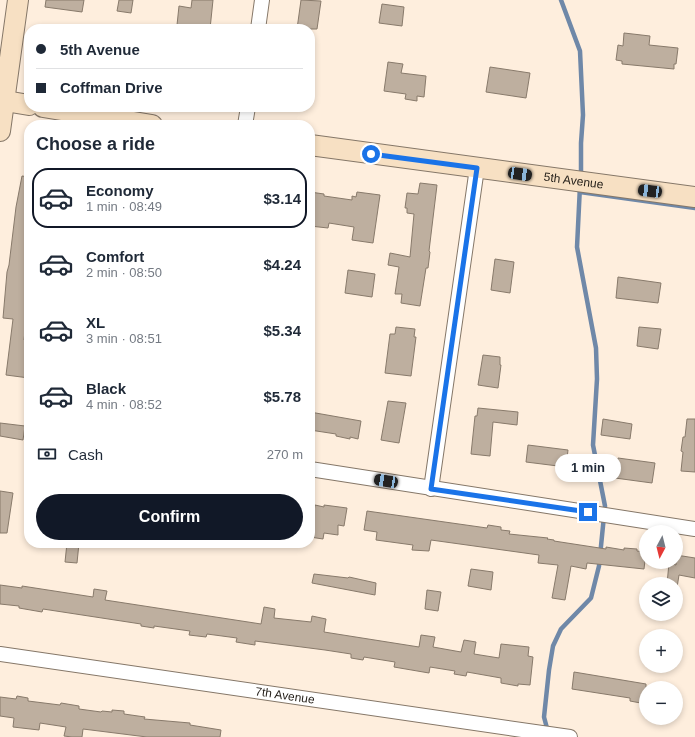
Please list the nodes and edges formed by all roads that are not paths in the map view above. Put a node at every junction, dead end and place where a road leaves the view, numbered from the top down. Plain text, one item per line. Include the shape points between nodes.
1 (18, 0) edge
2 (262, 0) edge
3 (259, 24) edge
4 (2, 100) edge
5 (24, 104) edge
6 (73, 112) edge
7 (122, 120) edge
8 (0, 131) edge
9 (315, 147) edge
10 (477, 168) junction
11 (695, 197) edge
12 (315, 470) edge
13 (431, 489) junction
14 (695, 529) edge
15 (0, 654) edge
16 (570, 737) edge

1 - 4 street
2 - 3 street
4 - 5 street
4 - 8 street
6 - 7 street
9 - 10 street, 5th Avenue
10 - 11 street, 5th Avenue
10 - 13 street
12 - 13 street
13 - 14 street
15 - 16 street, 7th Avenue

